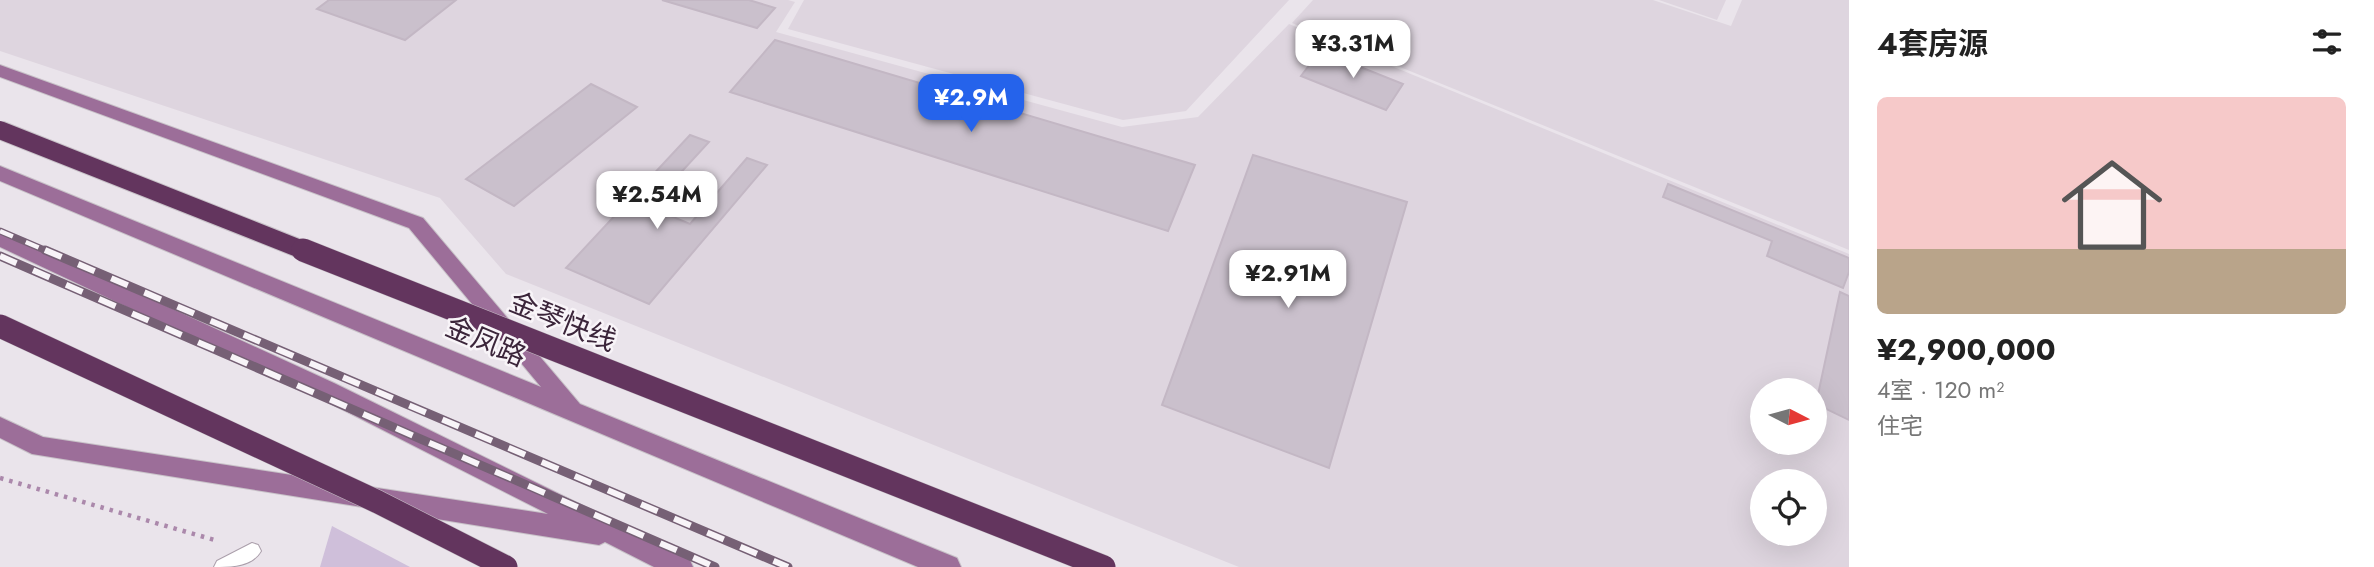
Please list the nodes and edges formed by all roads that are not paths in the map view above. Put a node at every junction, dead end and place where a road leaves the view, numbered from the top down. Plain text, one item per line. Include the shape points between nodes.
1 (0, 71) edge
2 (0, 131) edge
3 (0, 173) edge
4 (0, 238) edge
5 (0, 326) edge
6 (573, 410) junction
7 (0, 427) edge
8 (619, 537) junction
9 (252, 551) road end
10 (223, 567) edge
11 (506, 567) edge
12 (680, 567) edge
13 (948, 567) edge
14 (1104, 567) edge

1 - 6 main road, bridge via 416,223
2 - 14 highway, 金琴快线, bridge
3 - 6 main road, 金凤路
4 - 8 main road via 326,390
5 - 11 highway, bridge via 378,502
6 - 13 main road, 金凤路
7 - 8 main road, bridge via 40,447
8 - 12 main road
9 - 10 lane

